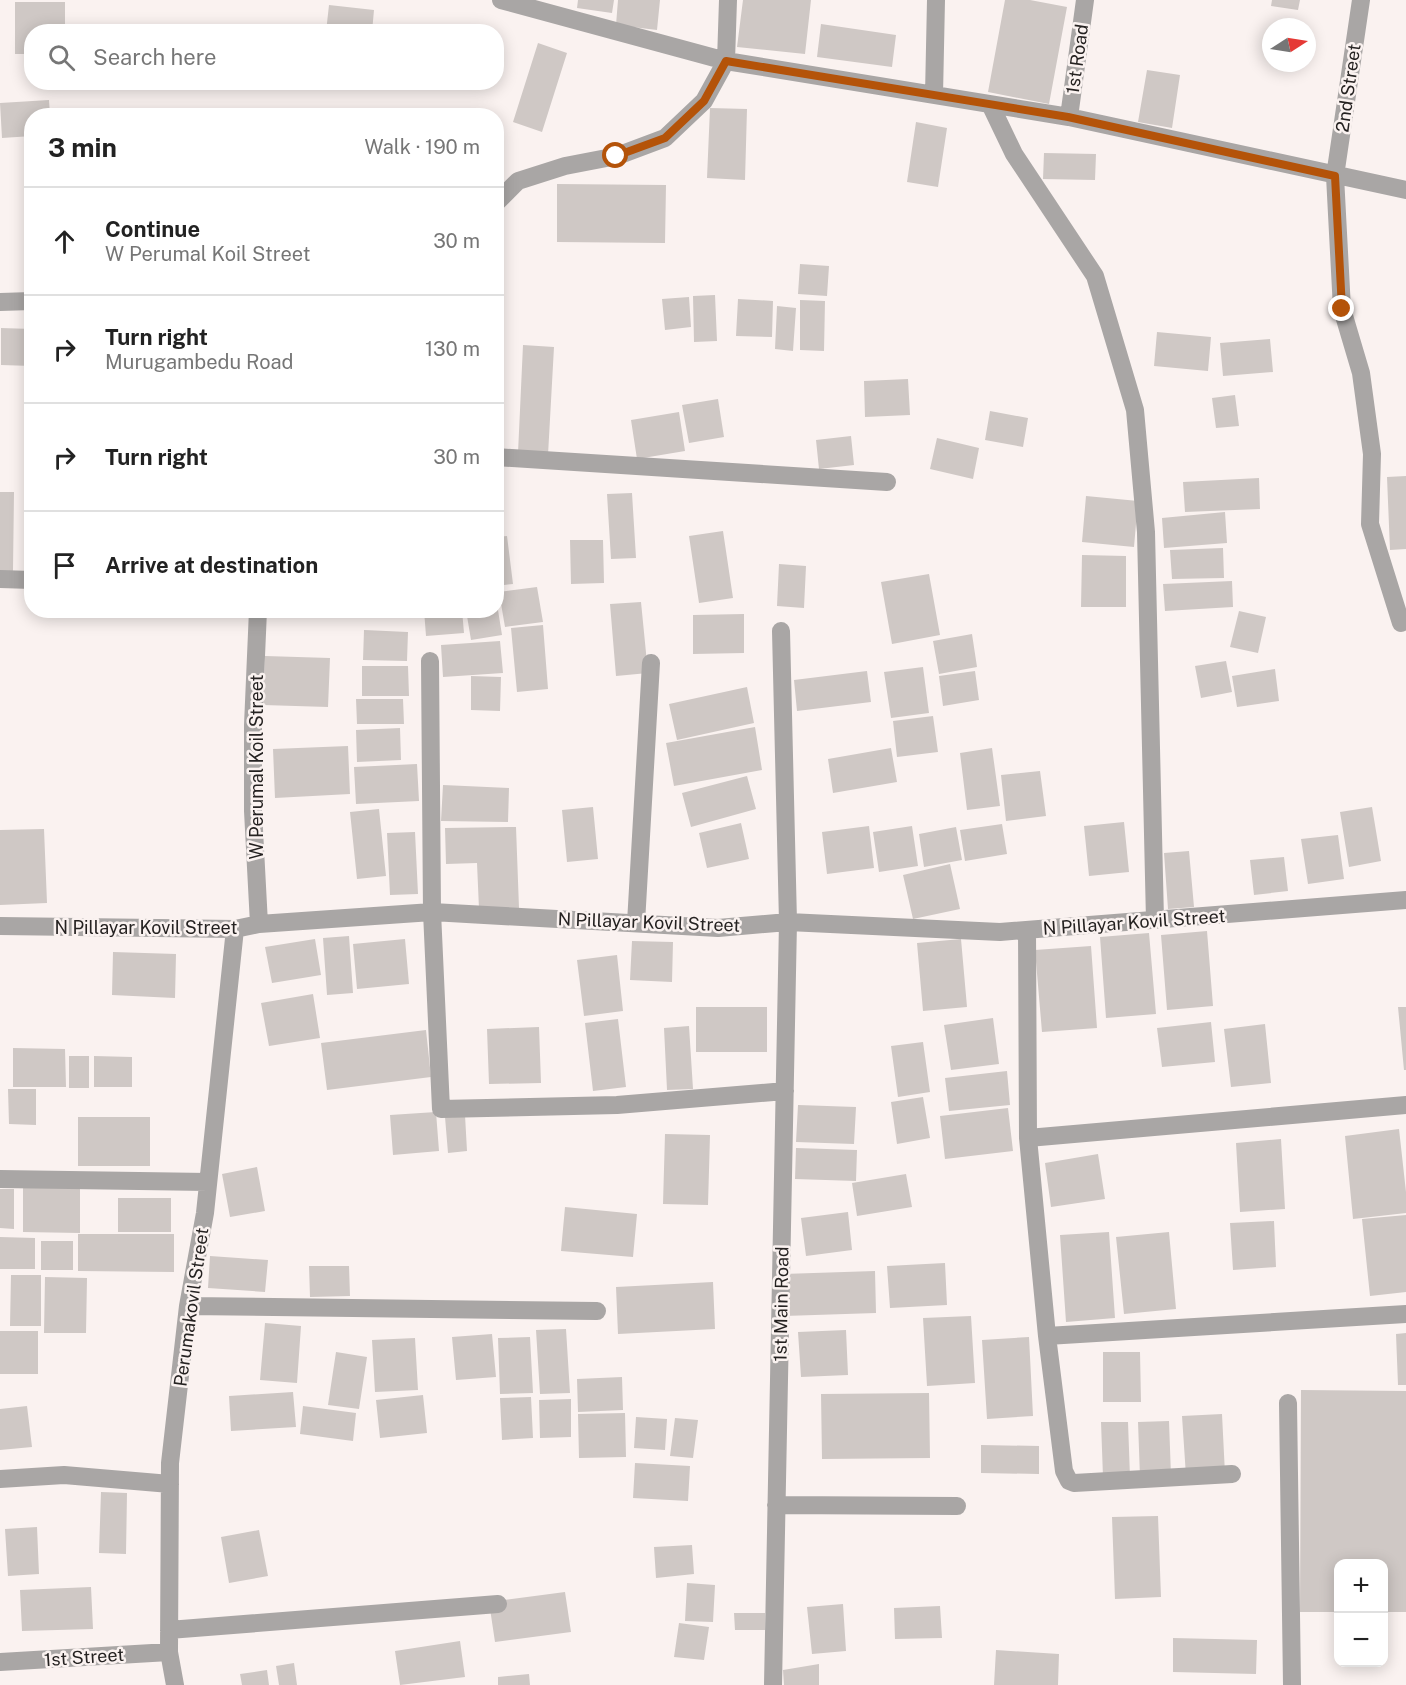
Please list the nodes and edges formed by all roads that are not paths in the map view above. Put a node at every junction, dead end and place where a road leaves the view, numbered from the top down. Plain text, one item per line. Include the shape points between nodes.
1 (728, 0) edge
2 (936, 0) edge
3 (1085, 0) edge
4 (1360, 0) edge
5 (509, 1) edge
6 (726, 61) junction
7 (933, 95) junction
8 (990, 104) junction
9 (1068, 117) junction
10 (1335, 176) junction
11 (1406, 190) edge
12 (504, 195) edge
13 (0, 302) edge
14 (24, 302) edge
15 (504, 458) edge
16 (887, 482) dead end
17 (0, 579) edge
18 (24, 580) edge
19 (258, 618) edge
20 (1401, 623) dead end
21 (781, 631) dead end
22 (430, 661) dead end
23 (651, 663) dead end
24 (1406, 900) edge
25 (432, 912) junction
26 (1155, 920) junction
27 (788, 922) junction
28 (636, 923) junction
29 (259, 924) junction
30 (0, 926) edge
31 (235, 929) junction
32 (1027, 930) junction
33 (785, 1091) junction
34 (1406, 1105) edge
35 (1029, 1138) junction
36 (0, 1179) edge
37 (208, 1182) junction
38 (188, 1306) junction
39 (597, 1311) dead end
40 (1406, 1314) edge
41 (1047, 1336) junction
42 (1288, 1403) dead end
43 (1232, 1474) dead end
44 (0, 1479) edge
45 (170, 1484) junction
46 (776, 1504) junction
47 (957, 1506) dead end
48 (498, 1604) dead end
49 (169, 1630) junction
50 (169, 1652) junction
51 (0, 1662) edge
52 (175, 1685) edge
53 (773, 1685) edge
54 (1292, 1685) edge

1 - 6 street
2 - 7 street
3 - 9 street, 1st Road
4 - 10 street, 2nd Street
5 - 6 street
6 - 7 street
6 - 12 street via 704,101 665,138 616,156 518,181
7 - 8 street
8 - 9 street
8 - 26 street via 1014,154 1095,276 1135,410 1146,532
9 - 10 street
10 - 11 street
10 - 20 street, 2nd Street via 1342,309 1360,373 1372,454 1370,524
13 - 14 street
15 - 16 street
17 - 18 street
19 - 29 street, W Perumal Koil Street via 253,811
21 - 27 street, 1st Main Road
22 - 25 street
23 - 28 street
24 - 26 street, N Pillayar Kovil Street
25 - 28 street, N Pillayar Kovil Street
25 - 29 street, N Pillayar Kovil Street
25 - 33 street via 441,1109 617,1106
26 - 32 street, N Pillayar Kovil Street
27 - 28 street, N Pillayar Kovil Street via 718,928
27 - 32 street, N Pillayar Kovil Street
27 - 33 street, 1st Main Road
29 - 31 street, N Pillayar Kovil Street
30 - 31 street, N Pillayar Kovil Street
31 - 37 street, Perumakovil Street
32 - 35 street
33 - 46 street, 1st Main Road
34 - 35 street
35 - 41 street
36 - 37 street
37 - 38 street, Perumakovil Street
38 - 39 street
38 - 45 street, Perumakovil Street
40 - 41 street
41 - 43 street via 1064,1471 1069,1481 1074,1484
42 - 54 street
44 - 45 street via 64,1475
45 - 49 street, Perumakovil Street
46 - 47 street
46 - 53 street, 1st Main Road
48 - 49 street
49 - 50 street, Perumakovil Street
50 - 51 street, 1st Street
50 - 52 street, Perumakovil Street

